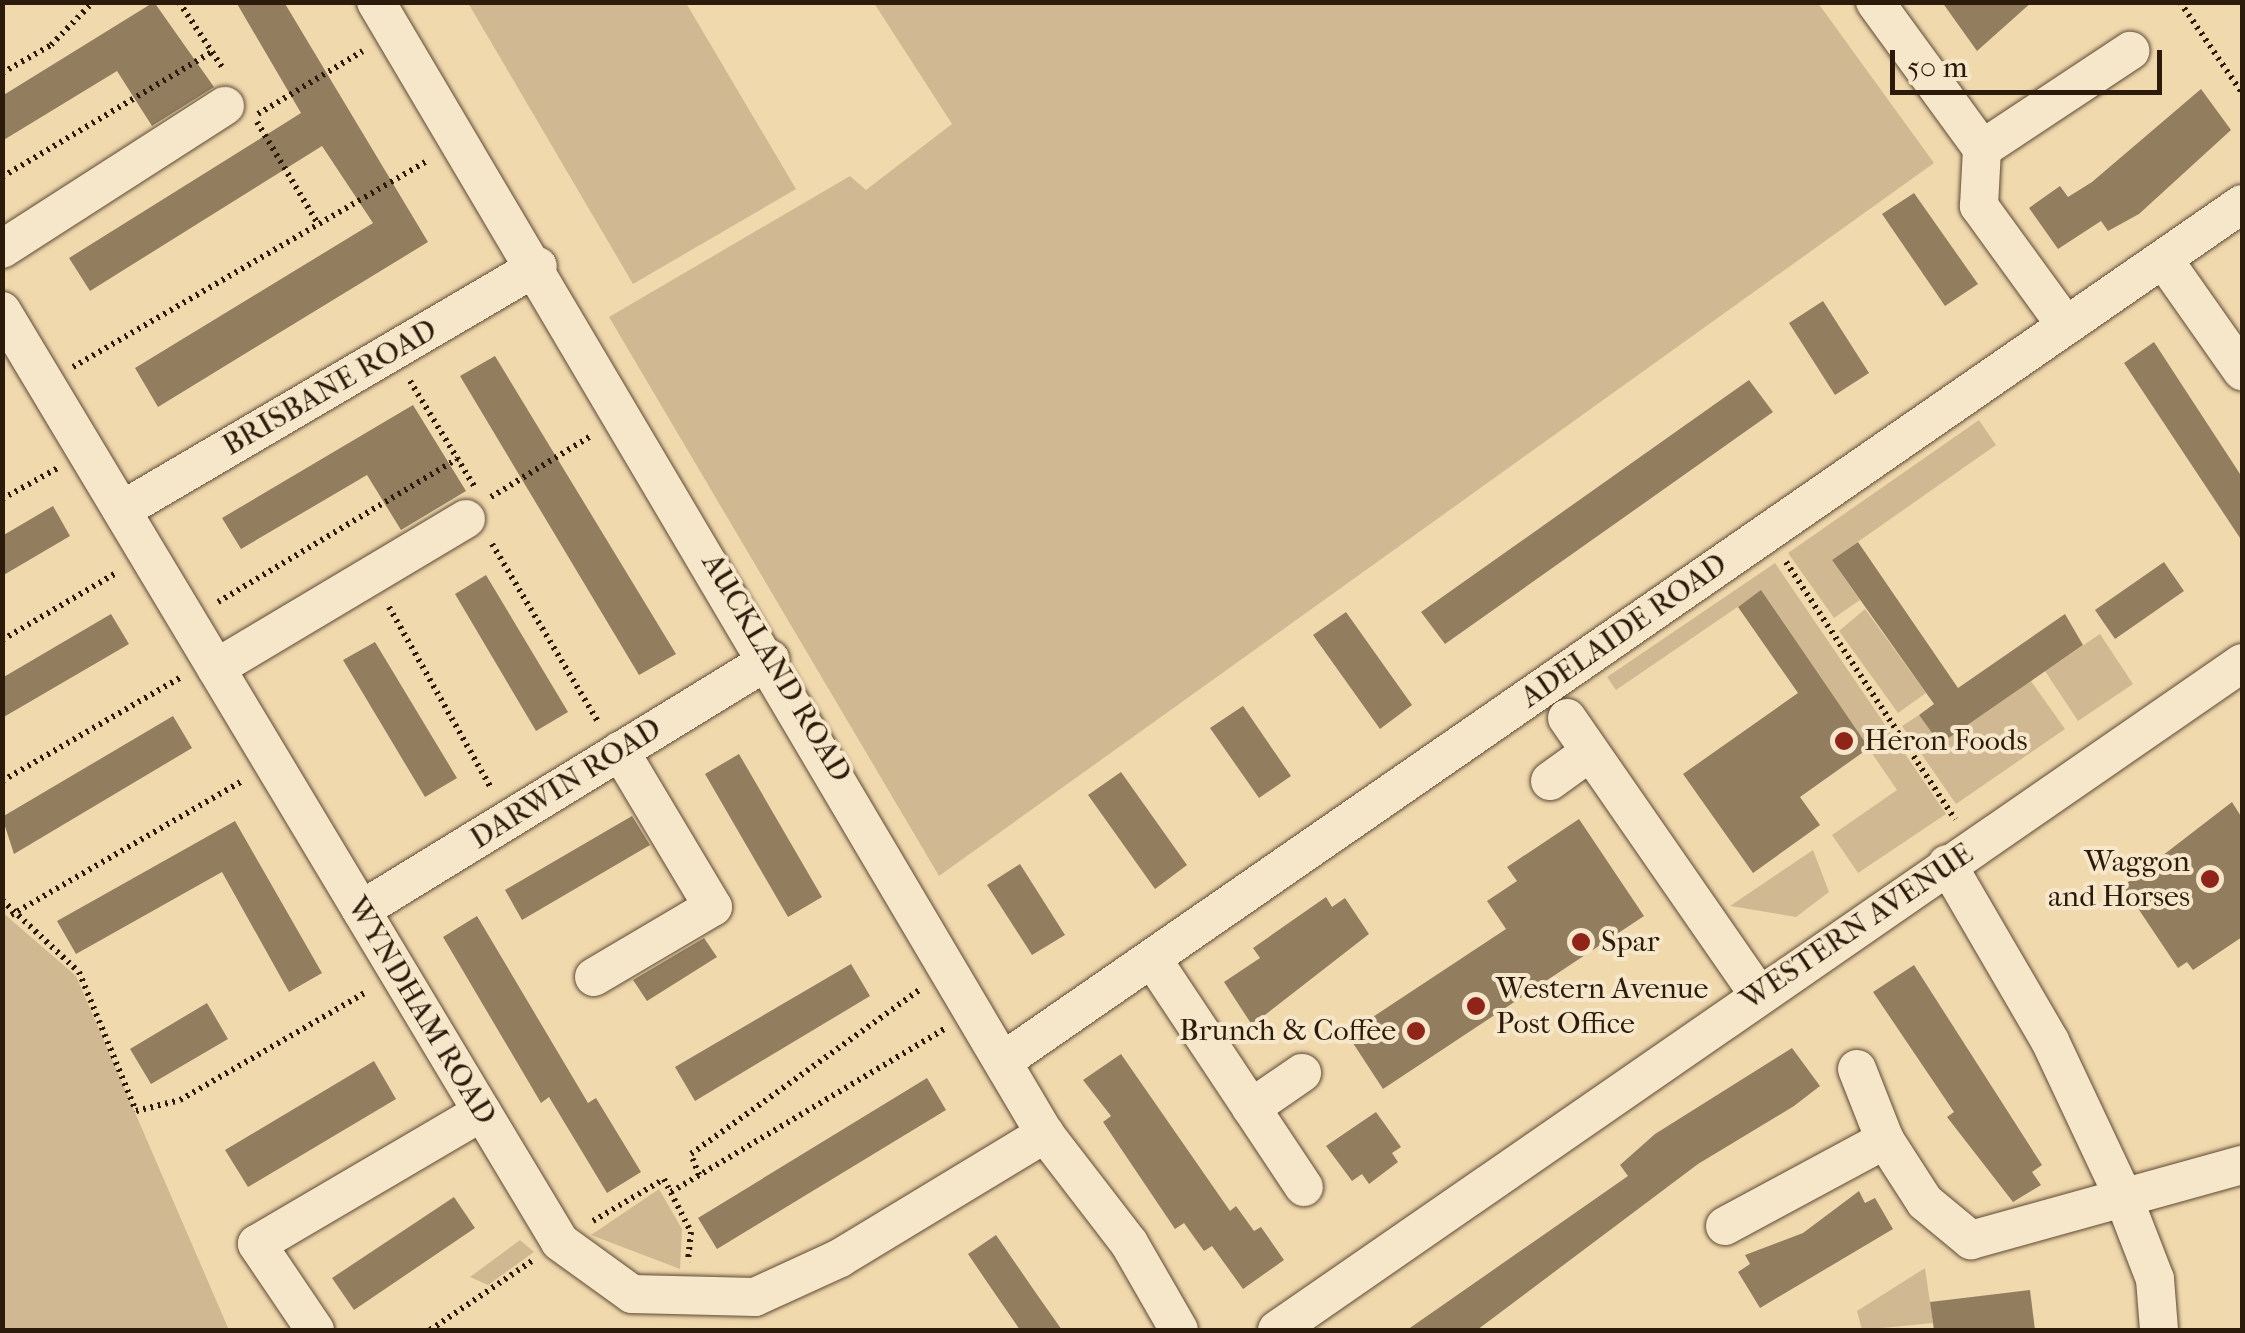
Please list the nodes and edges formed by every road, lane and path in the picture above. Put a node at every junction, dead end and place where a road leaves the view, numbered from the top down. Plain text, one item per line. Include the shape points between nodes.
1 (93, 2) edge
2 (376, 2) edge
3 (1875, 2) edge
4 (2180, 2) edge
5 (2130, 51) dead end
6 (212, 52) dead end
7 (2, 73) edge
8 (2242, 94) edge
9 (225, 106) dead end
10 (462, 141) junction
11 (1982, 150) junction
12 (2, 177) edge
13 (2242, 204) edge
14 (2, 248) edge
15 (2164, 260) junction
16 (538, 266) junction
17 (2, 310) edge
18 (2064, 323) junction
19 (392, 351) junction
20 (2242, 371) edge
21 (46, 382) junction
22 (626, 415) junction
23 (87, 452) junction
24 (457, 459) junction
25 (2, 499) edge
26 (122, 510) junction
27 (466, 519) joint
28 (1766, 532) junction
29 (148, 554) junction
30 (372, 576) junction
31 (188, 620) junction
32 (2, 640) edge
33 (770, 658) junction
34 (2242, 663) edge
35 (213, 664) junction
36 (1567, 718) dead end
37 (618, 752) junction
38 (1590, 752) junction
39 (273, 763) junction
40 (2, 781) edge
41 (1550, 782) dead end
42 (509, 819) junction
43 (1960, 856) junction
44 (2, 900) edge
45 (361, 910) junction
46 (11, 915) junction
47 (1154, 963) junction
48 (952, 966) junction
49 (399, 973) junction
50 (594, 977) dead end
51 (1758, 994) junction
52 (977, 1009) junction
53 (1006, 1059) junction
54 (1857, 1068) dead end
55 (1302, 1074) dead end
56 (1252, 1108) junction
57 (482, 1112) junction
58 (1046, 1134) junction
59 (1885, 1140) junction
60 (2242, 1165) edge
61 (699, 1175) junction
62 (1304, 1186) dead end
63 (671, 1192) junction
64 (2122, 1194) junction
65 (1725, 1226) dead end
66 (560, 1242) junction
67 (660, 1309) edge
68 (314, 1330) edge
69 (430, 1330) edge
70 (1179, 1330) edge
71 (1277, 1330) edge
72 (2159, 1330) edge

1 - 7 path via 51,46
2 - 10 street, AUCKLAND ROAD
3 - 11 street
4 - 8 path
5 - 11 street
6 - 12 path
9 - 14 street
10 - 16 street, AUCKLAND ROAD
10 - 21 path
11 - 18 street via 1979,206
13 - 15 street, ADELAIDE ROAD
15 - 18 street, ADELAIDE ROAD
15 - 20 street
16 - 19 street, BRISBANE ROAD
16 - 22 street, AUCKLAND ROAD
17 - 21 street, WYNDHAM ROAD
18 - 28 street, ADELAIDE ROAD
19 - 24 path
19 - 26 street, BRISBANE ROAD
21 - 23 street, WYNDHAM ROAD
22 - 24 path via 483,502
22 - 33 street, AUCKLAND ROAD
23 - 25 path
23 - 26 street, WYNDHAM ROAD
24 - 31 path
26 - 29 street, WYNDHAM ROAD
27 - 30 street
27 - 37 path via 474,514
28 - 43 path
28 - 47 street, ADELAIDE ROAD
29 - 31 street, WYNDHAM ROAD
29 - 32 path
30 - 35 street
30 - 42 path
31 - 35 street, WYNDHAM ROAD
33 - 37 street, DARWIN ROAD
33 - 48 street, AUCKLAND ROAD
34 - 43 street, WESTERN AVENUE
35 - 39 street, WYNDHAM ROAD
35 - 40 path
36 - 38 street
37 - 42 street, DARWIN ROAD
37 - 50 street via 713,908
38 - 41 street
38 - 51 street
39 - 45 street, WYNDHAM ROAD
39 - 46 path
42 - 45 street, DARWIN ROAD
43 - 51 street, WESTERN AVENUE
43 - 64 street
44 - 46 path
45 - 49 street, WYNDHAM ROAD
46 - 49 path via 79,972 136,1111 180,1100
47 - 53 street, ADELAIDE ROAD
47 - 56 street
48 - 52 street, AUCKLAND ROAD
48 - 61 path via 691,1154
49 - 57 street, WYNDHAM ROAD
51 - 71 street, WESTERN AVENUE
52 - 53 street, AUCKLAND ROAD
52 - 61 path
53 - 58 street, AUCKLAND ROAD
54 - 59 street
55 - 56 street
56 - 62 street
57 - 66 street, WYNDHAM ROAD
57 - 68 street via 257,1244
58 - 67 street, WYNDHAM ROAD via 840,1258 755,1297
58 - 70 street, AUCKLAND ROAD via 1129,1243
59 - 64 street via 1924,1202 1971,1240
59 - 65 street
60 - 64 street
61 - 63 path
63 - 66 path via 664,1179
63 - 67 path via 691,1232
64 - 72 street via 2155,1279
66 - 67 street, WYNDHAM ROAD
66 - 69 path

